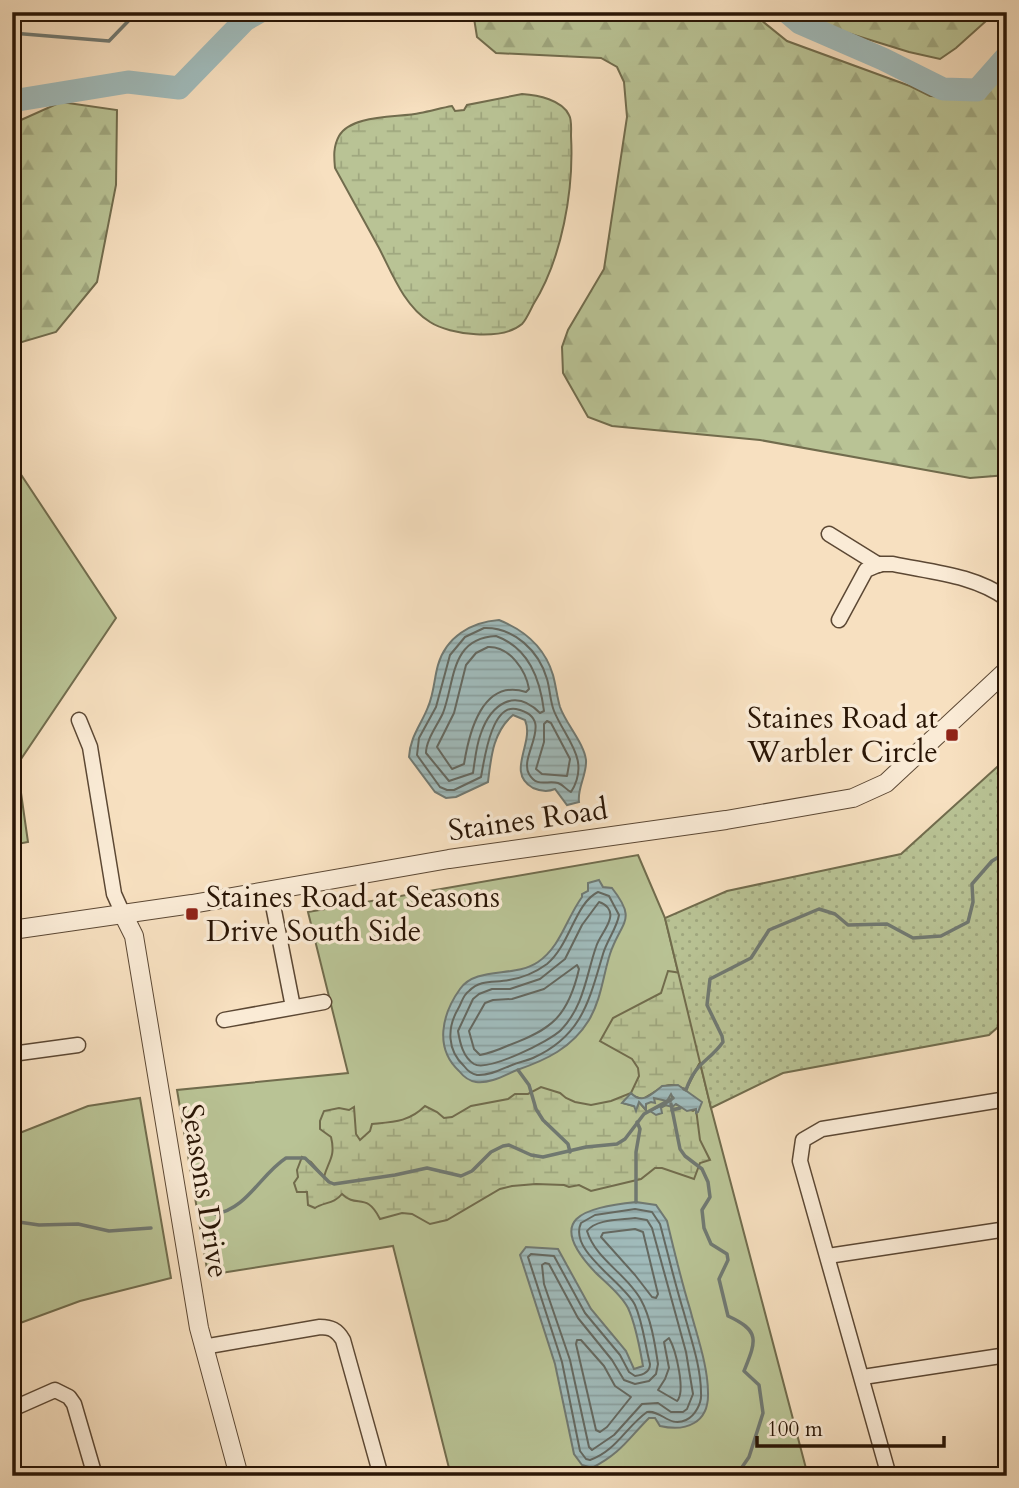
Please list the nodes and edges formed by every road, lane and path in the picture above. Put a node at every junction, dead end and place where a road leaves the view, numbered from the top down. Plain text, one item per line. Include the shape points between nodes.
1 (829, 534) dead end
2 (879, 565) junction
3 (1007, 599) edge
4 (839, 620) dead end
5 (1007, 670) edge
6 (79, 720) dead end
7 (271, 890) junction
8 (123, 914) junction
9 (12, 930) edge
10 (324, 1002) dead end
11 (293, 1007) junction
12 (224, 1020) dead end
13 (78, 1045) dead end
14 (13, 1049) edge
15 (1007, 1100) edge
16 (1007, 1229) edge
17 (828, 1256) junction
18 (203, 1347) junction
19 (1007, 1355) edge
20 (863, 1377) junction
21 (12, 1409) edge
22 (95, 1476) edge
23 (239, 1476) edge
24 (382, 1476) edge
25 (889, 1476) edge

1 - 2 street
2 - 3 street via 973,581
2 - 4 street via 866,570
5 - 7 street, Staines Road via 886,783 853,798
6 - 8 street via 90,747 114,894
7 - 8 street, Staines Road
7 - 11 street
8 - 9 street, Staines Road
8 - 18 street, Seasons Drive via 134,936
10 - 11 street
11 - 12 street
13 - 14 street
15 - 17 street via 822,1129 803,1140 800,1161
16 - 17 street
17 - 20 street
18 - 23 street, Seasons Drive
18 - 24 street via 320,1327 339,1333
19 - 20 street
20 - 25 street
21 - 22 street via 55,1390 69,1396

